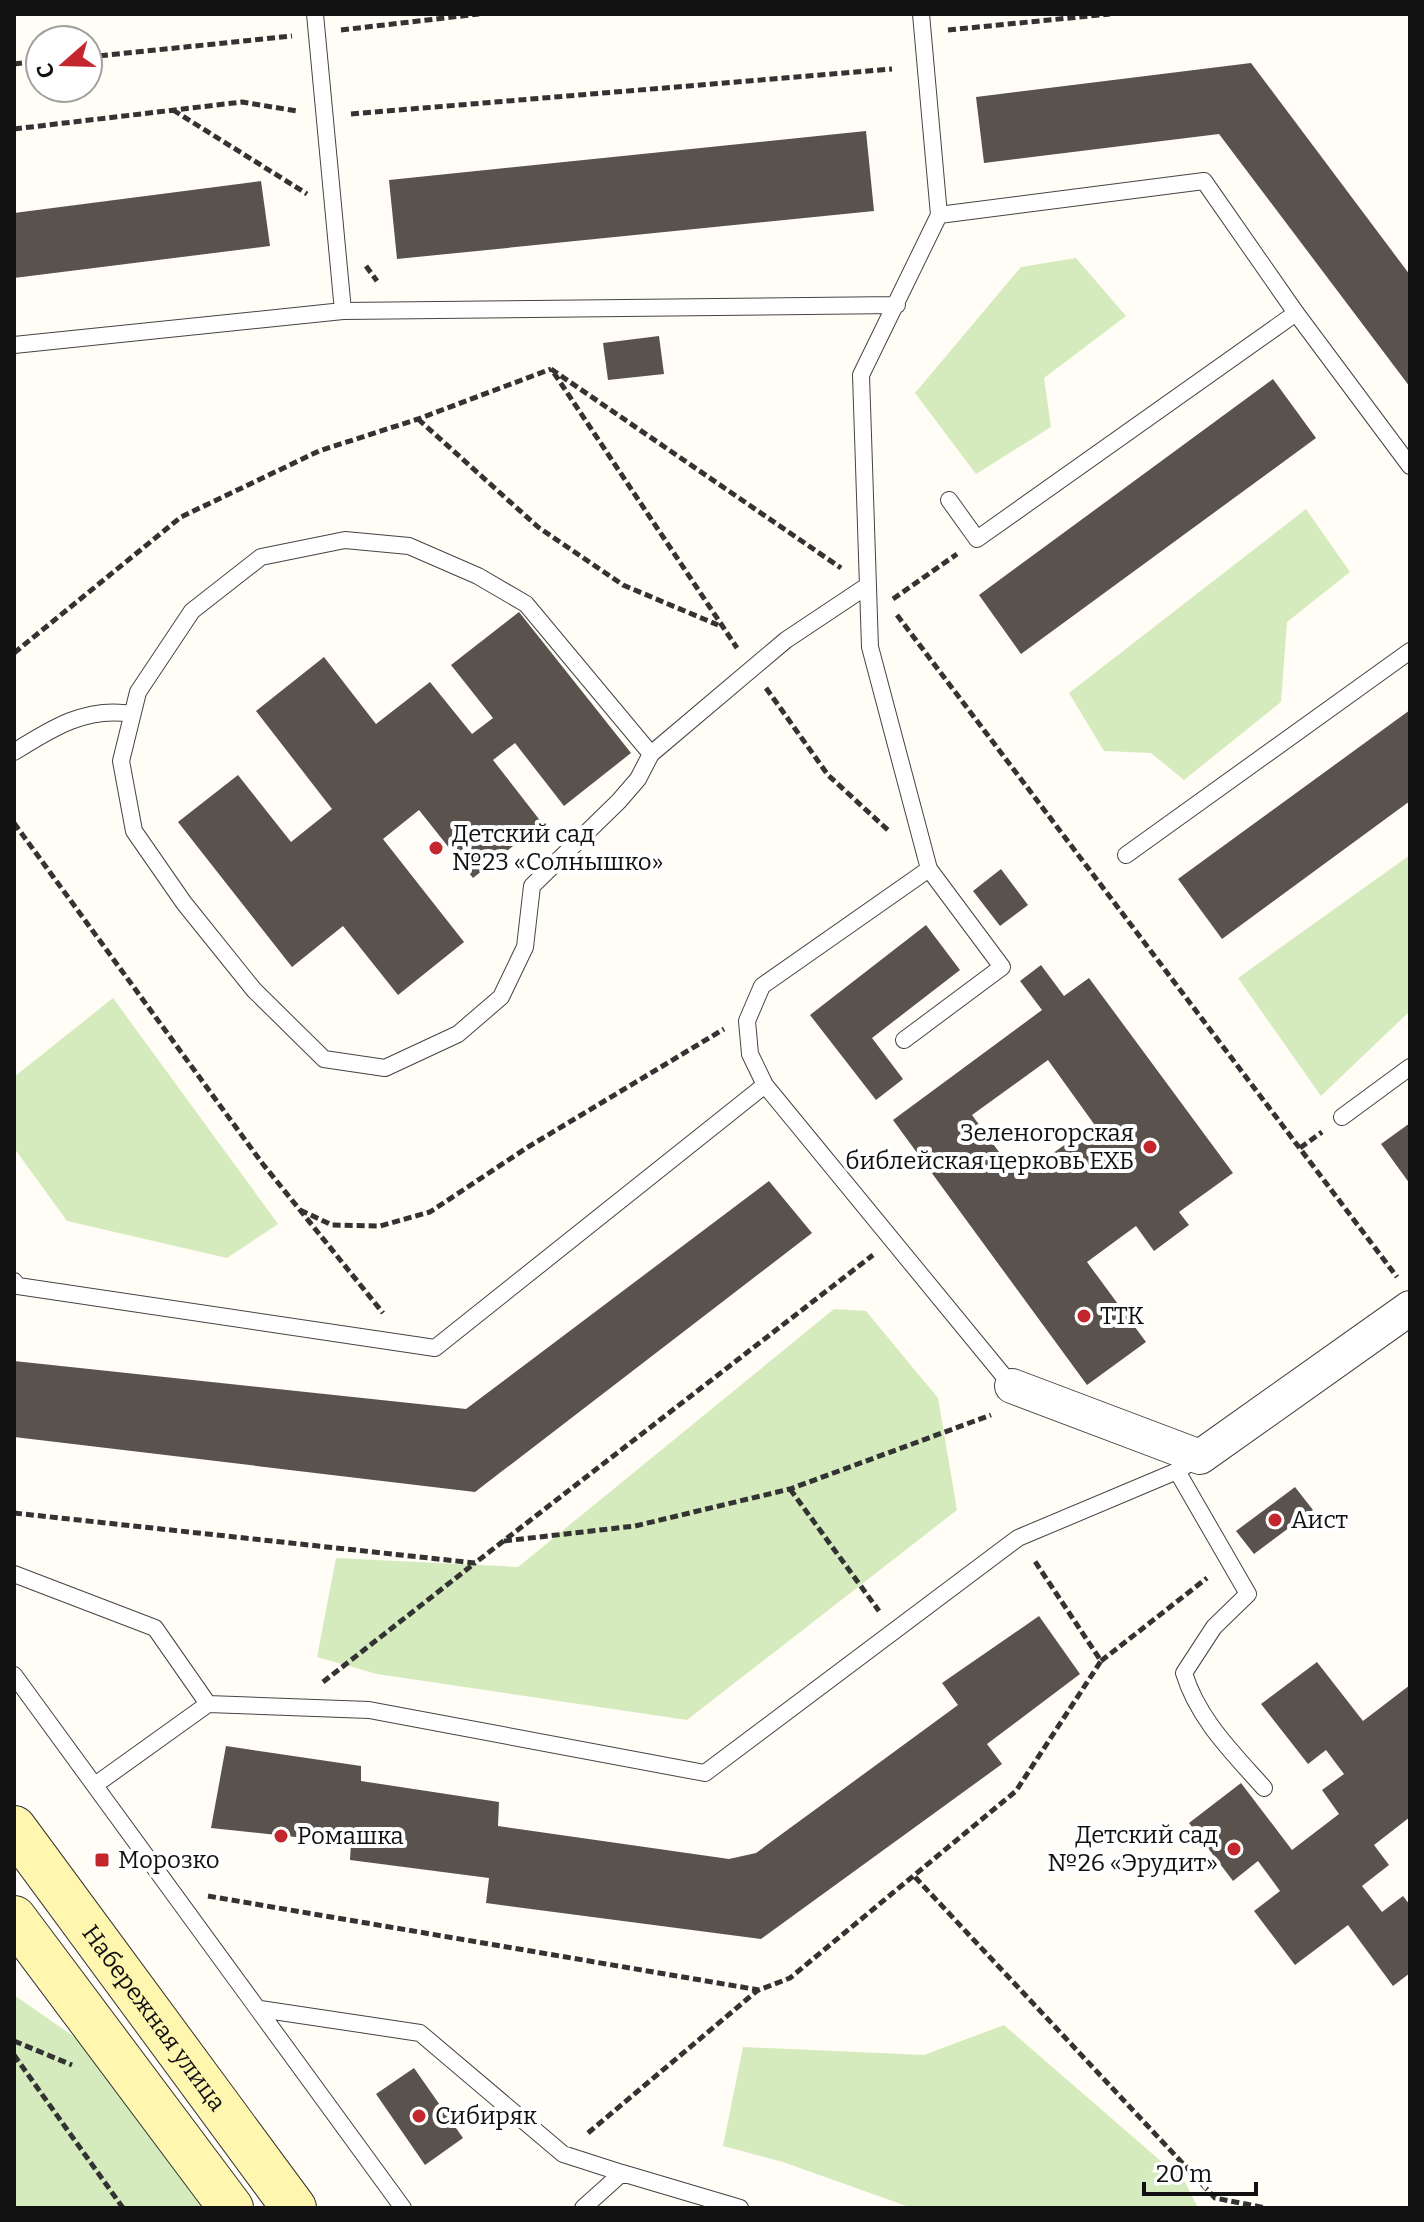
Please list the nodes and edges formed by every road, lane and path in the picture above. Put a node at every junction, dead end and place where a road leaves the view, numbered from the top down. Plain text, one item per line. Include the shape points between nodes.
1 (315, 14) edge
2 (479, 14) edge
3 (921, 14) edge
4 (1110, 14) edge
5 (317, 33) junction
6 (923, 33) junction
7 (104, 55) edge
8 (892, 69) dead end
9 (171, 109) junction
10 (325, 116) junction
11 (14, 129) edge
12 (939, 215) junction
13 (337, 227) junction
14 (377, 281) dead end
15 (897, 305) junction
16 (343, 311) junction
17 (1296, 313) junction
18 (14, 345) edge
19 (551, 369) junction
20 (418, 419) junction
21 (1410, 466) edge
22 (949, 500) dead end
23 (977, 539) junction
24 (867, 586) junction
25 (720, 626) junction
26 (1410, 651) edge
27 (14, 653) edge
28 (752, 669) junction
29 (132, 714) junction
30 (14, 752) edge
31 (651, 754) junction
32 (14, 823) edge
33 (1126, 855) dead end
34 (929, 869) junction
35 (747, 1021) junction
36 (904, 1040) dead end
37 (1410, 1067) edge
38 (765, 1085) junction
39 (1342, 1117) dead end
40 (299, 1209) junction
41 (893, 1240) junction
42 (14, 1281) edge
43 (1405, 1295) edge
44 (408, 1345) junction
45 (1024, 1391) junction
46 (1188, 1464) junction
47 (790, 1489) junction
48 (14, 1513) edge
49 (1018, 1538) junction
50 (503, 1542) junction
51 (1227, 1562) junction
52 (475, 1563) junction
53 (14, 1574) edge
54 (895, 1632) junction
55 (1101, 1661) junction
56 (14, 1675) edge
57 (208, 1704) junction
58 (291, 1707) junction
59 (95, 1785) junction
60 (1264, 1788) dead end
61 (14, 1828) edge
62 (915, 1877) junction
63 (207, 1896) dead end
64 (14, 1918) edge
65 (759, 1990) junction
66 (260, 2009) junction
67 (14, 2055) edge
68 (563, 2154) junction
69 (622, 2173) junction
70 (123, 2208) edge
71 (231, 2208) edge
72 (294, 2208) edge
73 (403, 2208) edge
74 (583, 2208) edge
75 (740, 2208) edge
76 (1266, 2208) edge

1 - 5 lane
2 - 5 path
3 - 6 lane
4 - 6 path
5 - 7 path
5 - 10 lane
6 - 12 lane
8 - 10 path
9 - 10 path via 242,102
9 - 11 path
9 - 13 path via 316,200
10 - 13 lane
12 - 15 lane
12 - 17 lane via 1204,181
13 - 14 path
13 - 16 lane
15 - 16 lane
15 - 24 lane via 861,375
16 - 18 lane
17 - 21 lane
17 - 23 lane
19 - 20 path
19 - 24 path
19 - 25 path
20 - 25 path via 538,527 623,585
20 - 27 path via 319,451 181,517
22 - 23 lane
23 - 43 path via 888,603
24 - 28 lane
24 - 34 lane via 870,647
25 - 28 path
26 - 33 lane
28 - 31 lane
28 - 34 path via 828,775
29 - 30 lane via 109,710 71,719
29 - 31 lane via 138,692 192,611 261,557 345,540 409,546 526,604
29 - 31 lane via 121,761 134,831 184,903 254,990 324,1059 385,1068 458,1034 501,997 525,947 532,886 619,801
32 - 40 path
34 - 35 lane via 762,986
34 - 36 lane via 1002,967
35 - 38 lane via 750,1054
35 - 40 path via 713,1033 430,1212 380,1226 332,1225
37 - 39 lane
38 - 41 lane
38 - 44 lane via 435,1348
40 - 44 path
41 - 45 lane
41 - 50 path
42 - 44 lane via 18,1286
43 - 46 street
45 - 46 street
45 - 47 path via 978,1421
46 - 49 lane
46 - 51 lane
47 - 50 path via 635,1526
47 - 54 path
48 - 52 path
49 - 54 lane
49 - 55 path
50 - 52 path
51 - 55 path
51 - 60 lane via 1248,1594 1214,1627 1184,1673 1192,1700 1208,1723
52 - 58 path
53 - 57 lane via 155,1628
54 - 58 lane via 705,1773 369,1710
55 - 62 path via 1016,1791
56 - 59 lane
57 - 58 lane
57 - 59 lane
59 - 66 lane
61 - 72 main road, Набережная улица
62 - 65 path via 790,1978
62 - 76 path via 1215,2198
63 - 65 path
64 - 71 main road
65 - 68 path
66 - 68 lane via 420,2033
66 - 73 lane
67 - 70 path
68 - 69 lane
69 - 74 lane
69 - 75 lane

